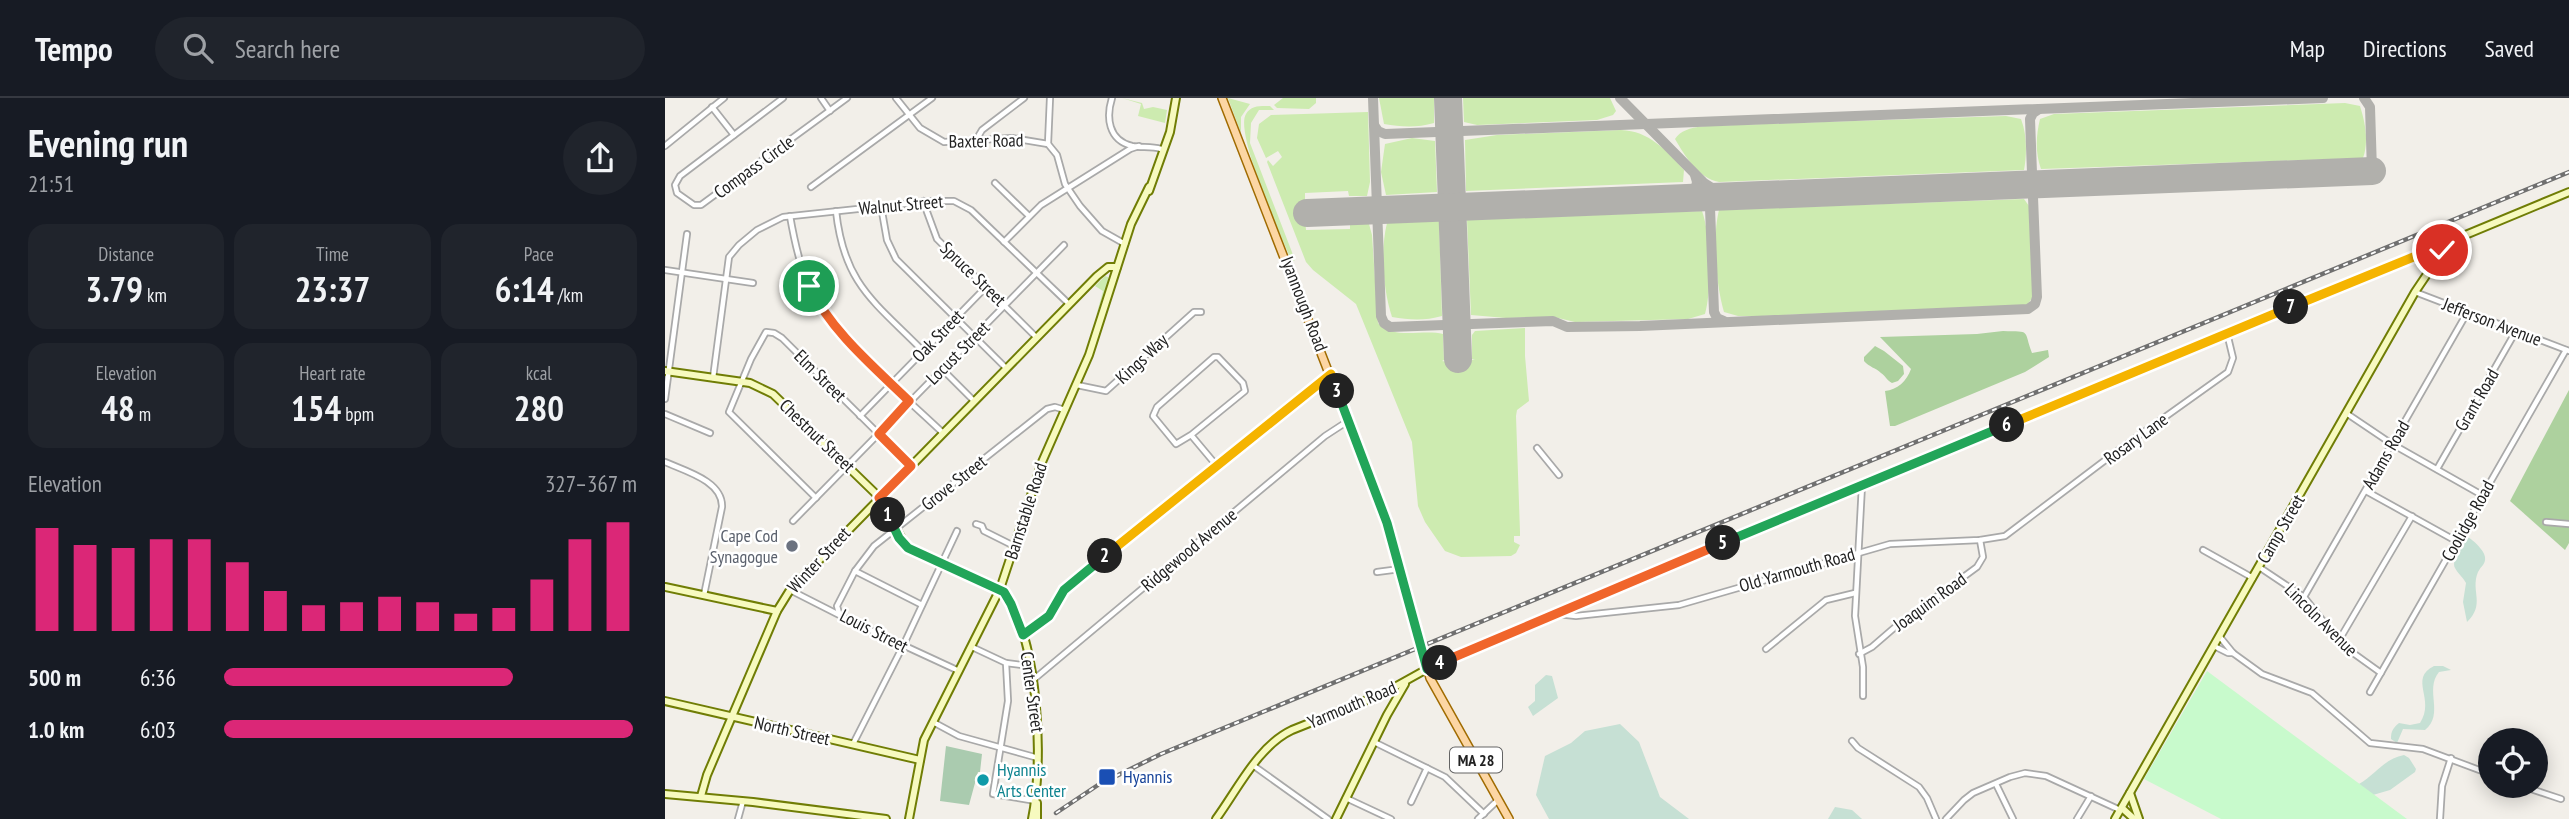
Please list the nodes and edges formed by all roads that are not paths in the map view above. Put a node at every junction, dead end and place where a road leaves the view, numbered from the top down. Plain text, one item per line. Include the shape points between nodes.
1 (723, 98) edge
2 (783, 98) edge
3 (821, 98) edge
4 (847, 98) edge
5 (896, 98) edge
6 (932, 98) edge
7 (1024, 98) edge
8 (1050, 98) edge
9 (1112, 98) edge
10 (1174, 98) edge
11 (1224, 98) edge
12 (712, 107) junction
13 (830, 111) junction
14 (909, 115) junction
15 (734, 135) junction
16 (976, 141) junction
17 (1048, 145) junction
18 (665, 146) edge
19 (1139, 146) junction
20 (1161, 149) junction
21 (1156, 168) junction
22 (995, 183) dead end
23 (811, 187) dead end
24 (1067, 187) junction
25 (2569, 192) edge
26 (923, 201) junction
27 (881, 206) junction
28 (836, 211) junction
29 (790, 216) junction
30 (1029, 216) junction
31 (687, 234) dead end
32 (2450, 241) junction
33 (1004, 242) junction
34 (1126, 242) junction
35 (1064, 245) dead end
36 (2428, 251) junction
37 (2433, 262) junction
38 (1117, 267) junction
39 (665, 270) edge
40 (683, 272) junction
41 (1037, 273) junction
42 (1115, 275) junction
43 (725, 279) junction
44 (1094, 279) junction
45 (753, 283) dead end
46 (986, 286) junction
47 (2415, 292) junction
48 (1069, 304) junction
49 (1005, 305) junction
50 (1201, 312) dead end
51 (2467, 313) junction
52 (955, 319) junction
53 (2517, 331) junction
54 (2227, 334) junction
55 (1036, 337) junction
56 (973, 338) junction
57 (2568, 350) edge
58 (923, 351) junction
59 (1006, 368) junction
60 (942, 369) junction
61 (667, 371) edge
62 (1331, 374) junction
63 (713, 378) junction
64 (740, 382) junction
65 (891, 384) junction
66 (1077, 385) junction
67 (665, 399) edge
68 (909, 401) junction
69 (974, 401) junction
70 (1065, 410) junction
71 (2347, 413) junction
72 (665, 414) edge
73 (860, 416) junction
74 (1349, 421) junction
75 (710, 433) dead end
76 (943, 433) junction
77 (879, 434) junction
78 (1191, 435) junction
79 (2392, 444) junction
80 (1538, 448) dead end
81 (665, 462) edge
82 (848, 466) junction
83 (911, 466) junction
84 (1217, 466) junction
85 (2437, 469) junction
86 (1559, 475) dead end
87 (1862, 485) junction
88 (2366, 491) junction
89 (2482, 495) junction
90 (815, 498) junction
91 (879, 498) junction
92 (2412, 516) junction
93 (793, 521) dead end
94 (2546, 522) dead end
95 (976, 524) dead end
96 (2569, 524) edge
97 (895, 530) junction
98 (957, 531) dead end
99 (2013, 533) joint
100 (1980, 540) junction
101 (2456, 541) junction
102 (1014, 546) junction
103 (2203, 550) dead end
104 (1859, 552) junction
105 (943, 564) junction
106 (2259, 567) junction
107 (1400, 569) junction
108 (855, 571) junction
109 (1377, 572) dead end
110 (2253, 578) junction
111 (665, 587) edge
112 (1000, 589) junction
113 (790, 590) junction
114 (1855, 593) junction
115 (704, 595) junction
116 (2304, 597) junction
117 (922, 605) junction
118 (1576, 605) junction
119 (777, 611) junction
120 (839, 613) junction
121 (1554, 614) junction
122 (1582, 615) junction
123 (1023, 635) junction
124 (2220, 636) junction
125 (2338, 642) junction
126 (903, 646) junction
127 (2214, 646) junction
128 (972, 647) junction
129 (1766, 649) dead end
130 (2233, 653) junction
131 (1859, 654) junction
132 (1006, 663) junction
133 (1029, 666) junction
134 (1427, 669) junction
135 (959, 671) junction
136 (2381, 673) junction
137 (1031, 681) junction
138 (1408, 681) junction
139 (1386, 692) junction
140 (2370, 692) dead end
141 (1863, 696) dead end
142 (665, 701) edge
143 (1395, 701) junction
144 (732, 717) junction
145 (933, 722) junction
146 (1852, 741) dead end
147 (1374, 742) junction
148 (852, 745) junction
149 (1000, 747) junction
150 (2451, 758) junction
151 (1039, 759) junction
152 (920, 760) junction
153 (1254, 766) junction
154 (1427, 768) junction
155 (2478, 769) edge
156 (1996, 783) junction
157 (2130, 793) junction
158 (665, 794) edge
159 (2548, 795) edge
160 (701, 796) junction
161 (2091, 796) junction
162 (1346, 798) junction
163 (2561, 799) dead end
164 (1499, 800) junction
165 (743, 801) junction
166 (1037, 801) junction
167 (1411, 802) dead end
168 (2122, 807) junction
169 (2134, 810) junction
170 (1484, 814) junction
171 (738, 819) edge
172 (886, 819) edge
173 (909, 819) edge
174 (1035, 819) edge
175 (1216, 819) edge
176 (1328, 819) edge
177 (1336, 819) edge
178 (1391, 819) edge
179 (1479, 819) edge
180 (1509, 819) edge
181 (1936, 819) edge
182 (1946, 819) edge
183 (2013, 819) edge
184 (2077, 819) edge
185 (2115, 819) edge
186 (2121, 819) edge
187 (2134, 819) edge
188 (2440, 819) edge

1 - 12 street
2 - 15 street, Compass Circle
3 - 13 street
4 - 13 street, Compass Circle
5 - 14 street, Baxter Road
6 - 14 street
7 - 16 street via 982,130
8 - 17 street
9 - 19 street via 1111,129 1124,142
10 - 20 main road, Barnstable Road
10 - 21 main road, Barnstable Road via 1170,132
11 - 62 main road, Iyannough Road / MA 28
12 - 15 street
12 - 18 street
13 - 15 street, Compass Circle via 701,205 677,193 680,176
14 - 16 street, Baxter Road via 940,141
14 - 23 street
16 - 17 street, Baxter Road via 1012,138
17 - 24 street, Baxter Road via 1058,158
19 - 20 street
19 - 24 street
20 - 21 main road, Barnstable Road
21 - 34 main road, Barnstable Road
22 - 30 street
24 - 30 street
24 - 34 street, Baxter Road via 1102,230
25 - 32 main road, Yarmouth Road
26 - 27 street, Walnut Street
26 - 33 street, Walnut Street via 964,205
26 - 46 street, Spruce Street via 937,239
27 - 28 street, Walnut Street
27 - 52 street via 896,259
28 - 29 street, Walnut Street
28 - 58 street via 844,254 863,291
29 - 43 street, Walnut Street via 765,224 739,245 729,257
29 - 65 street via 803,273 820,306
30 - 33 street
31 - 40 street
32 - 36 main road, Yarmouth Road
32 - 37 main road, Camp Street
33 - 41 street, Walnut Street
34 - 38 main road, Barnstable Road
35 - 41 street, Locust Street
36 - 37 main road
36 - 54 main road, Yarmouth Road
37 - 47 main road, Camp Street
38 - 42 main road, Barnstable Road
38 - 44 main road, Winter Street via 1104,269
39 - 40 street
40 - 43 street
40 - 61 street
41 - 48 street, Walnut Street
41 - 49 street, Locust Street
42 - 44 main road via 1105,273
42 - 66 main road, Barnstable Road
43 - 45 street
43 - 63 street, Walnut Street
44 - 48 main road, Winter Street
46 - 49 street, Spruce Street
46 - 52 street, Oak Street
47 - 51 street, Jefferson Avenue
47 - 71 main road, Camp Street
48 - 55 main road, Winter Street
49 - 55 street, Spruce Street
49 - 56 street, Locust Street
50 - 66 street, Kings Way via 1194,312 1106,391
51 - 53 street, Jefferson Avenue
51 - 79 street, Adams Road
52 - 56 street
52 - 58 street, Oak Street
53 - 57 street, Jefferson Avenue
53 - 85 street, Grant Road
54 - 87 main road, Yarmouth Road
54 - 99 street, Rosary Lane via 2233,358 2228,372
55 - 59 main road, Winter Street
56 - 59 street
56 - 60 street, Locust Street
57 - 89 street, Coolidge Road
58 - 65 street, Oak Street
59 - 69 main road, Winter Street
60 - 68 street, Locust Street
60 - 69 street
61 - 63 main road, Chestnut Street
61 - 67 street
62 - 74 main road, Iyannough Road / MA 28
62 - 84 street
63 - 64 main road, Chestnut Street
64 - 73 street, Elm Street via 761,337 772,332
64 - 82 main road, Chestnut Street via 763,387 778,397
64 - 90 street via 730,414
65 - 68 street
65 - 73 street, Oak Street
66 - 70 main road, Barnstable Road
68 - 76 street
68 - 77 street, Locust Street
69 - 76 main road, Winter Street
70 - 97 street, Grove Street via 1047,409
70 - 102 main road, Barnstable Road
71 - 79 street
71 - 106 main road, Camp Street
72 - 75 street
73 - 77 street, Elm Street
74 - 107 main road, Iyannough Road / MA 28
74 - 137 street, Ridgewood Avenue via 1325,436
76 - 83 main road, Winter Street
77 - 82 street, Locust Street
77 - 83 street, Elm Street
78 - 78 street via 1245,391 1218,357 1153,413 1176,444
78 - 84 street
79 - 85 street
79 - 88 street, Adams Road
80 - 86 street
81 - 115 street via 707,482 722,497
82 - 90 street, Locust Street
82 - 91 main road, Chestnut Street
83 - 91 main road, Winter Street
84 - 123 street via 1069,585 1049,616
85 - 89 street
87 - 104 street
87 - 118 main road, Yarmouth Road
88 - 92 street
88 - 116 street, Adams Road
89 - 101 street, Coolidge Road
90 - 93 street, Locust Street
91 - 97 main road, Chestnut Street
91 - 113 main road, Winter Street
92 - 101 street
92 - 125 street
94 - 96 street
95 - 102 street
97 - 105 main road via 906,546
97 - 108 street, Grove Street via 874,546
98 - 105 street
99 - 100 street, Old Yarmouth Road
100 - 104 street, Old Yarmouth Road via 1904,542
100 - 131 street, Joaquim Road via 1983,557 1977,567
101 - 136 street, Coolidge Road
102 - 112 main road, Barnstable Road
103 - 110 street
104 - 114 street
104 - 122 street, Old Yarmouth Road via 1679,605
105 - 112 main road
105 - 117 street
106 - 110 main road, Camp Street
106 - 116 street, Lincoln Avenue
107 - 109 street
107 - 134 main road, Iyannough Road / MA 28
108 - 117 street
108 - 120 street, Grove Street via 837,606
110 - 124 main road, Camp Street
111 - 115 main road
112 - 123 main road, Center Street
112 - 128 main road, Barnstable Road
113 - 119 main road, Winter Street
113 - 120 street, Louis Street
114 - 129 street via 1826,600
114 - 131 street
115 - 119 main road
116 - 125 street, Lincoln Avenue
117 - 126 street
118 - 121 main road, Yarmouth Road
118 - 122 street
119 - 144 main road, Winter Street
120 - 126 street, Louis Street
121 - 122 street, Old Yarmouth Road
121 - 134 main road, Yarmouth Road
123 - 133 main road, Center Street
124 - 127 main road, Camp Street
124 - 130 street
125 - 136 street, Lincoln Avenue
126 - 135 street, Louis Street
126 - 148 street
127 - 130 street
127 - 157 main road, Camp Street
128 - 132 street
128 - 135 main road, Barnstable Road
130 - 150 street via 2262,674 2312,693 2370,743 2416,747
131 - 141 street
132 - 133 street
132 - 149 street via 1008,702
133 - 137 main road, Center Street
134 - 138 main road, Yarmouth Road
134 - 164 main road, Iyannough Road / MA 28
135 - 145 main road, Barnstable Road
136 - 140 street, Coolidge Road
137 - 151 main road, Center Street
138 - 139 main road, Yarmouth Road
138 - 143 main road
139 - 143 main road
139 - 153 main road, Yarmouth Road via 1287,732 1269,745
142 - 144 main road, North Street
143 - 147 main road
144 - 148 main road, North Street
144 - 160 main road, Winter Street
145 - 149 street via 956,735
145 - 152 main road, Barnstable Road
146 - 181 street via 1919,787
147 - 154 street
147 - 162 main road
148 - 152 main road, North Street
149 - 151 street
149 - 166 street via 993,794
150 - 155 street
150 - 188 street via 2442,786
151 - 166 main road, Center Street
152 - 173 main road, Barnstable Road
153 - 175 main road, Yarmouth Road
153 - 176 street
154 - 167 street
154 - 170 street via 1450,781
156 - 161 street via 2017,775 2039,774
156 - 182 street via 1968,797
156 - 183 street
157 - 168 main road, Camp Street
157 - 169 main road
158 - 160 main road
159 - 163 street
160 - 165 main road
161 - 168 street
161 - 184 street
162 - 177 main road
162 - 178 street
164 - 170 street
164 - 180 main road, Iyannough Road / MA 28
165 - 171 street
165 - 172 main road
166 - 174 main road, Center Street
168 - 169 main road
168 - 185 main road, Camp Street
168 - 187 main road
169 - 187 main road
170 - 179 street
186 - 187 main road

